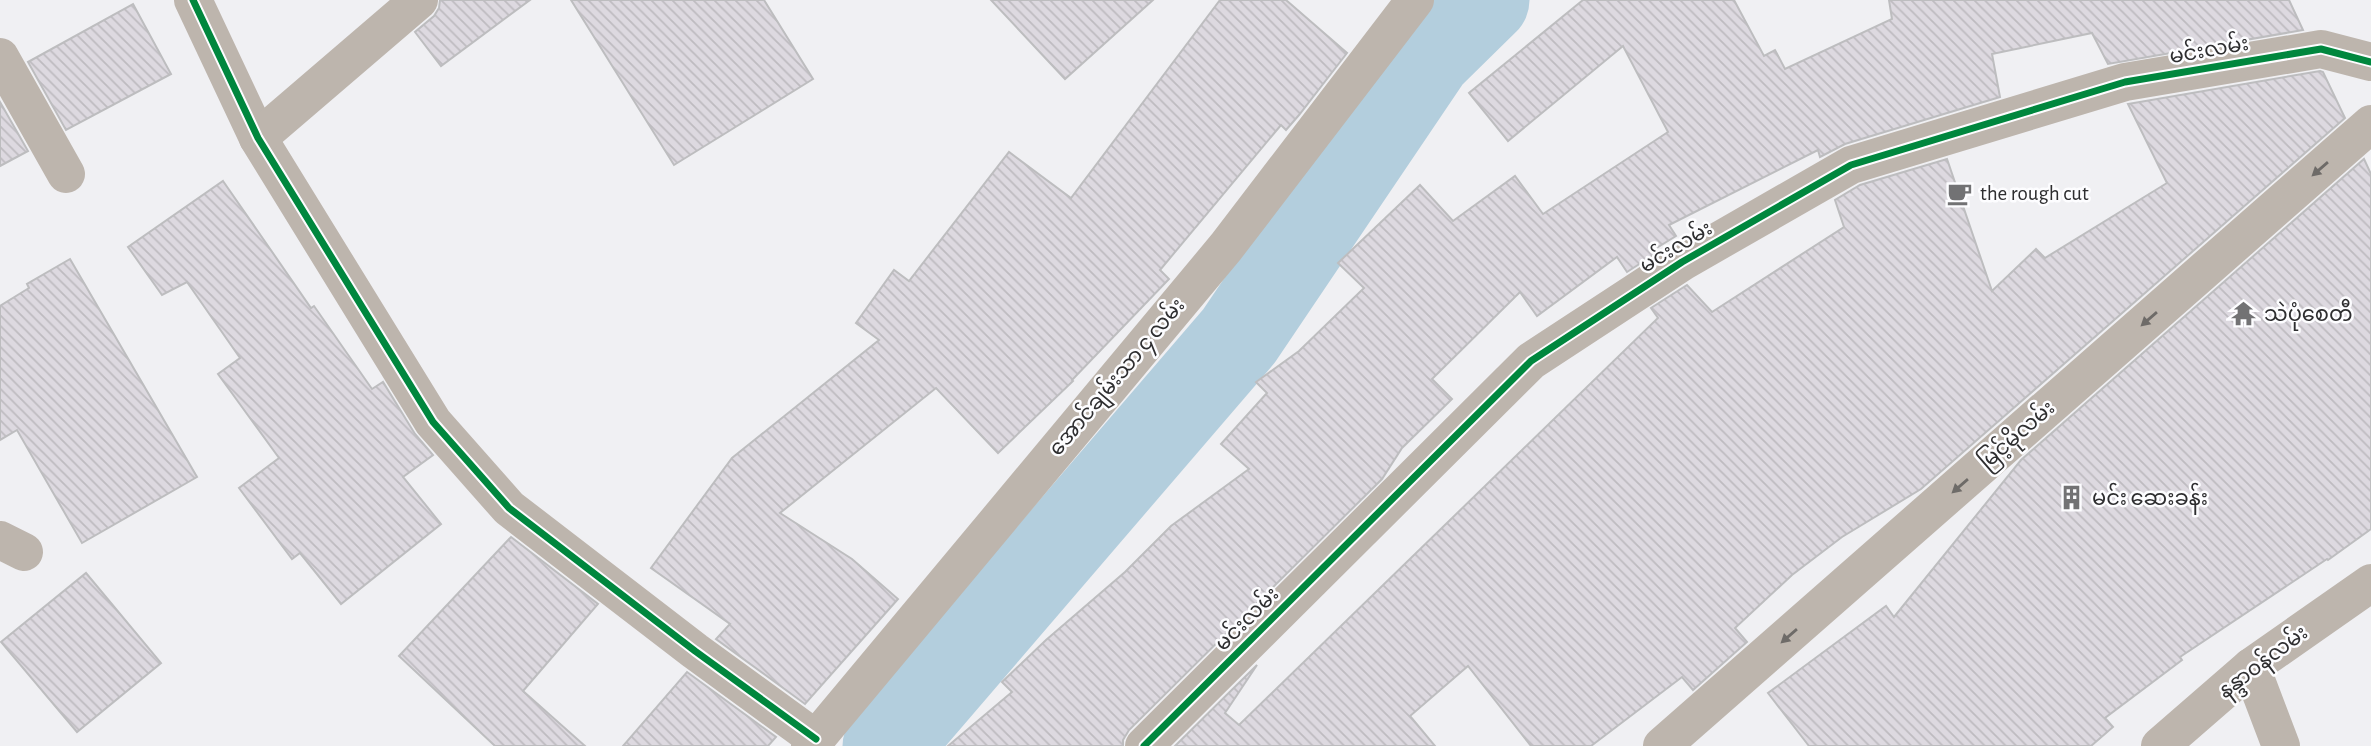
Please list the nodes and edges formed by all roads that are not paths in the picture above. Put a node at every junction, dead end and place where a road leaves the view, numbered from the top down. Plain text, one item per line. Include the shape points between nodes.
1 (193, 0) edge
2 (419, 0) edge
3 (1415, 0) edge
4 (0, 57) edge
5 (2371, 62) edge
6 (2371, 124) edge
7 (258, 138) junction
8 (66, 174) dead end
9 (2371, 583) edge
10 (2251, 667) junction
11 (813, 742) edge
12 (1144, 746) edge
13 (1662, 746) edge
14 (2160, 746) edge
15 (2281, 746) edge

1 - 7 street
2 - 7 street
3 - 11 street, အောင်ချမ်းသာ ၄ လမ်း via 1217,257
4 - 8 street
5 - 12 street, မင်းလမ်း via 2321,49 2125,82 1839,172 1682,262 1531,361
6 -> 13 street, မြင့်မိုလမ်း
7 - 11 street via 433,422 509,508
9 - 10 street, နန္ဒာ၀န်လမ်း
10 - 14 street, နန္ဒာ၀န်လမ်း
10 - 15 street

